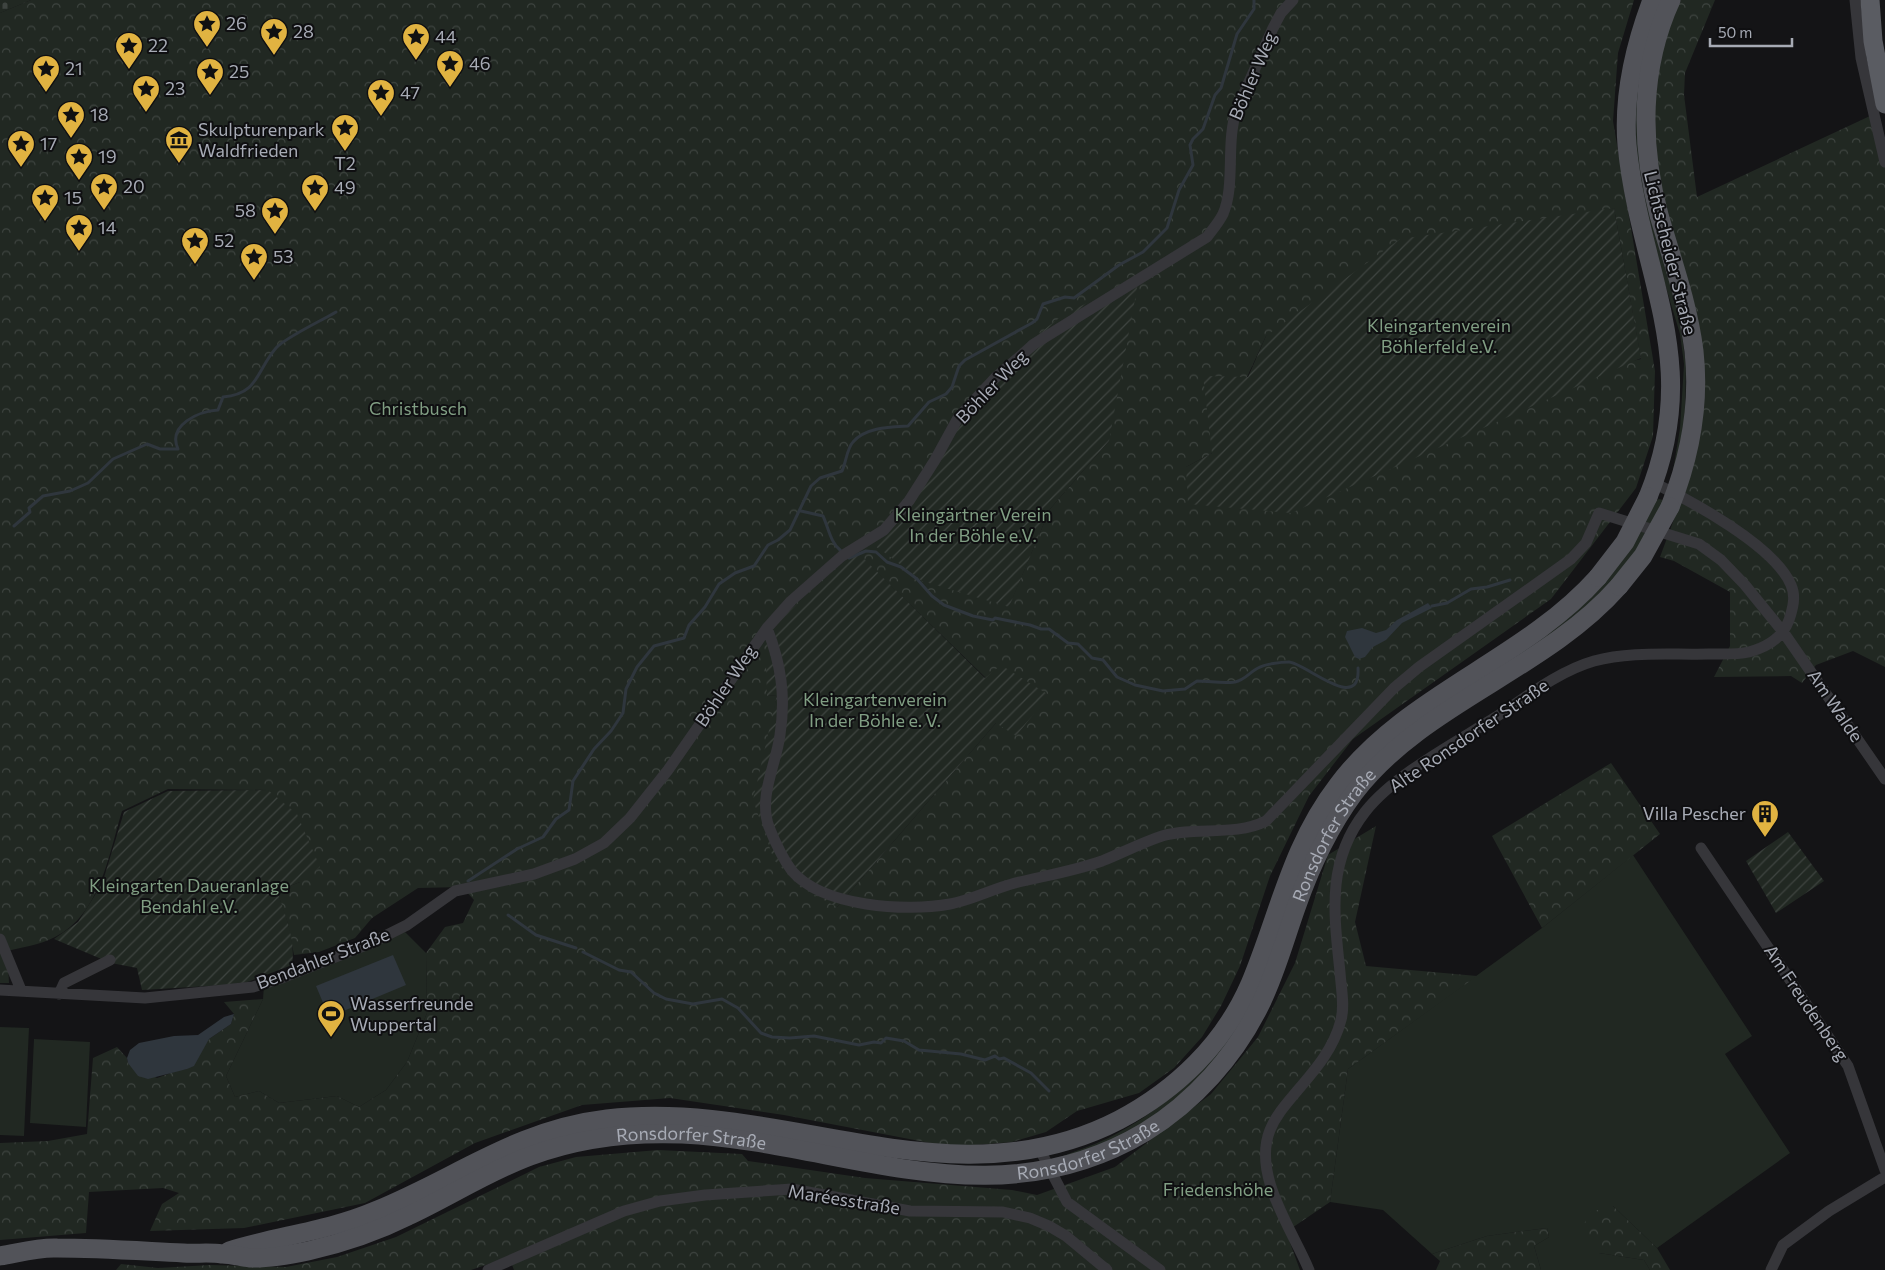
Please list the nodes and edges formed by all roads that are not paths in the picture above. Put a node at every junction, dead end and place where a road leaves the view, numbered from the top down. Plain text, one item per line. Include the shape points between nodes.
1 (1293, 0) edge
2 (1652, 0) edge
3 (1671, 0) edge
4 (1855, 0) edge
5 (1870, 0) edge
6 (1885, 104) edge
7 (1885, 162) edge
8 (1651, 490) junction
9 (1672, 500) junction
10 (767, 628) junction
11 (1784, 632) junction
12 (1885, 779) edge
13 (1701, 848) dead end
14 (456, 891) joint
15 (0, 938) edge
16 (110, 960) dead end
17 (0, 990) edge
18 (21, 990) junction
19 (59, 994) junction
20 (1039, 1148) junction
21 (1049, 1170) junction
22 (1885, 1170) edge
23 (1885, 1177) edge
24 (73, 1250) junction
25 (221, 1253) junction
26 (0, 1256) edge
27 (1146, 1266) edge
28 (0, 1269) edge
29 (488, 1270) edge
30 (1107, 1270) edge
31 (1160, 1270) edge
32 (1309, 1270) edge
33 (1770, 1270) edge

1 - 10 street, Böhler Weg via 1273,28 1237,109 1229,148 1226,203 1207,237 1034,344 995,378 958,418 909,501 884,530 822,572
2 - 8 main road, Lichtscheider Straße via 1635,53 1628,96 1627,143 1634,190 1670,350 1670,416 1663,454
3 - 9 main road, Lichtscheider Straße via 1651,64 1646,143 1652,184 1683,296 1694,352 1693,420 1688,452
4 - 7 street via 1861,58
5 - 6 highway via 1873,41
8 - 9 street
8 - 20 main road, Ronsdorfer Straße, bridge via 1625,542 1573,604 1541,630 1410,715 1372,746 1348,772 1304,840 1239,1007 1200,1059 1171,1086 1122,1118 1088,1133
9 - 11 street via 1702,506 1770,556 1781,568 1792,586 1795,600
9 - 21 main road, Ronsdorfer Straße, bridge via 1643,556 1600,606 1557,642 1414,734 1356,791 1337,817 1316,856 1260,1004 1239,1042 1209,1080 1141,1134 1093,1157
10 - 11 street, Am Walde via 778,656 782,712 765,807 769,826 781,852 805,883 868,906 912,909 951,904 1037,877 1080,869 1166,835 1256,826 1266,821 1419,666 1571,558 1586,543 1599,512 1699,544 1721,560
10 - 14 street, Böhler Weg via 668,770 630,818 604,843 575,859 534,874
11 - 12 street, Am Walde
11 - 32 street, Alte Ronsdorfer Straße via 1764,646 1736,654 1630,655 1593,661 1559,676 1428,760 1392,784 1364,813 1340,860 1335,884 1334,908 1343,1005 1338,1032 1316,1069 1280,1112 1266,1142 1272,1195
13 - 22 street, Am Freudenberg via 1848,1066
14 - 19 street, Bendahler Straße via 406,925 369,944 253,987 145,998
15 - 18 street
16 - 19 street via 64,983
17 - 18 street, Bendahler Straße
18 - 19 street, Bendahler Straße
20 - 21 street
20 - 25 main road, Ronsdorfer Straße via 999,1154 934,1154 716,1119 666,1116 602,1120 539,1134 506,1146 358,1218
21 - 25 main road, Ronsdorfer Straße via 991,1176 949,1175 721,1138 668,1134 618,1136 532,1155 488,1174 409,1216 344,1242 267,1257 248,1258
21 - 27 street via 1067,1202
23 - 33 street via 1782,1245
24 - 25 main road, Ronsdorfer Straße
24 - 26 main road, Ronsdorfer Straße via 56,1248
24 - 28 main road, Ronsdorfer Straße
27 - 31 street
29 - 30 street, Maréesstraße via 624,1211 660,1201 792,1189 910,1211 1003,1212 1030,1218 1066,1236

